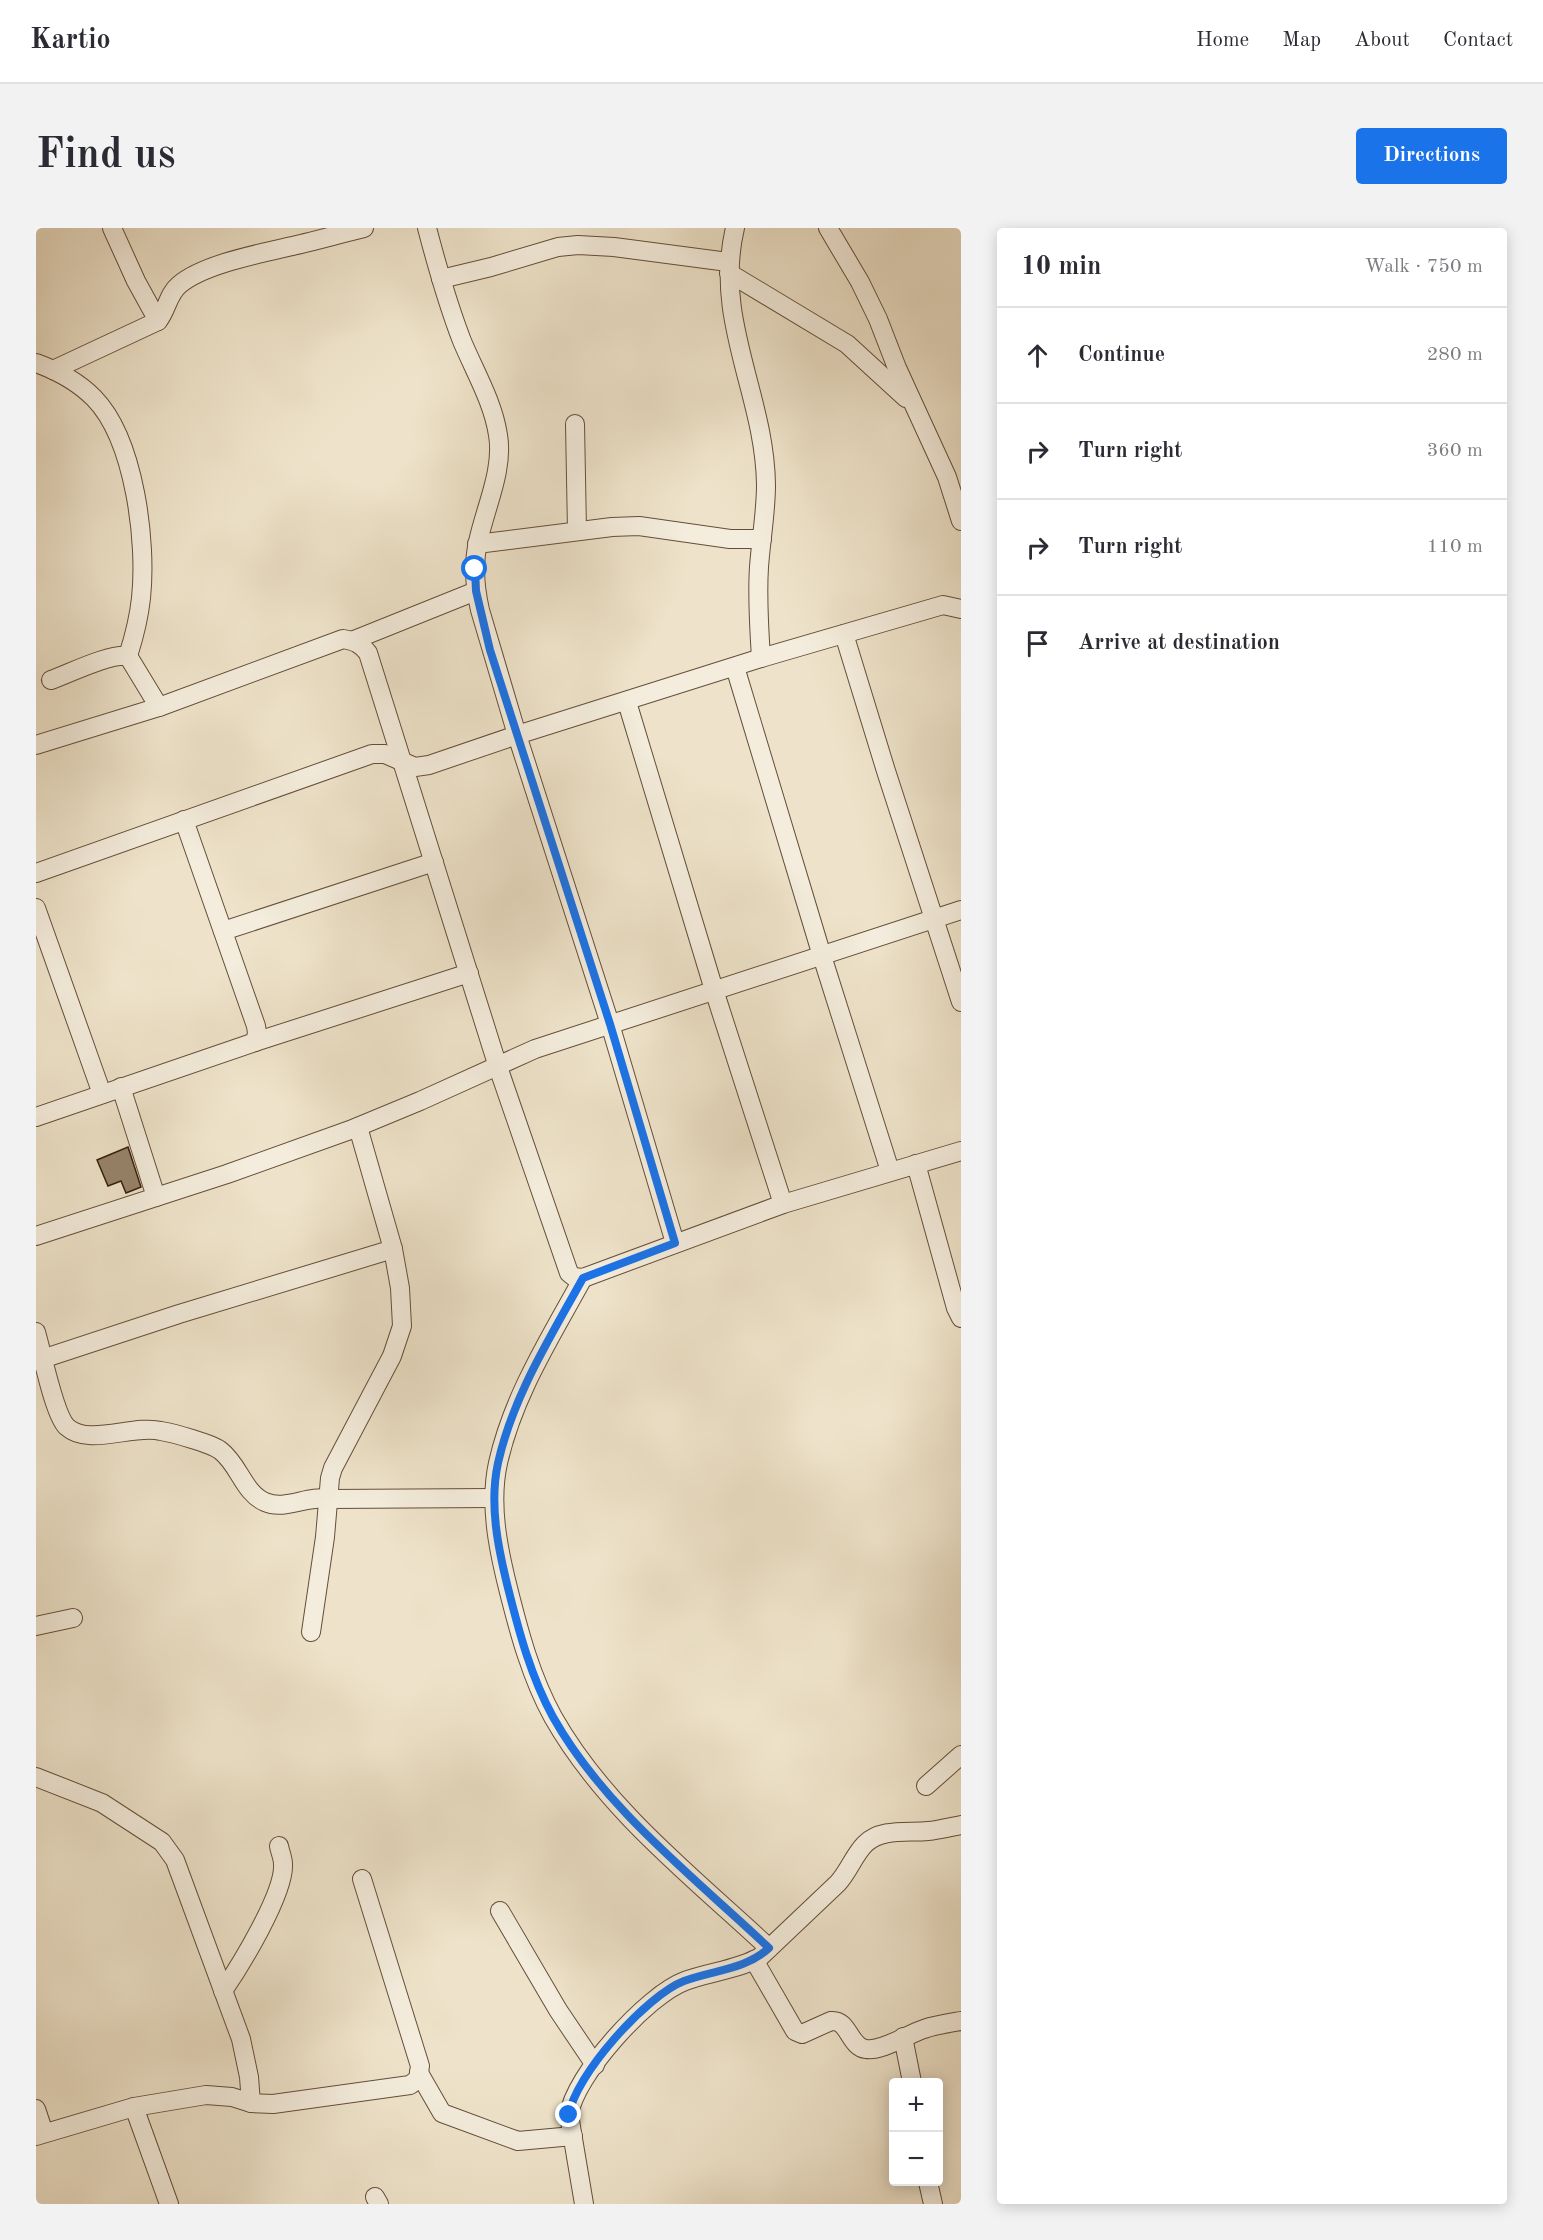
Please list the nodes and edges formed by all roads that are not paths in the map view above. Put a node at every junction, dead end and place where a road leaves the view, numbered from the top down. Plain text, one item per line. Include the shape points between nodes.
1 (112, 228) edge
2 (364, 228) edge
3 (427, 228) edge
4 (735, 228) edge
5 (828, 228) edge
6 (728, 267) junction
7 (441, 279) junction
8 (158, 321) junction
9 (36, 363) edge
10 (53, 370) junction
11 (914, 405) junction
12 (574, 424) dead end
13 (952, 467) edge
14 (961, 521) edge
15 (577, 531) junction
16 (762, 539) junction
17 (477, 544) junction
18 (476, 591) junction
19 (961, 609) edge
20 (844, 634) junction
21 (354, 640) junction
22 (128, 656) junction
23 (761, 658) junction
24 (735, 667) junction
25 (51, 680) dead end
26 (627, 702) junction
27 (159, 707) junction
28 (517, 735) junction
29 (36, 745) edge
30 (403, 762) junction
31 (184, 820) junction
32 (434, 862) junction
33 (36, 873) edge
34 (36, 908) edge
35 (961, 910) edge
36 (935, 920) junction
37 (224, 931) junction
38 (822, 956) junction
39 (469, 973) junction
40 (714, 990) junction
41 (961, 1002) edge
42 (610, 1024) junction
43 (255, 1042) junction
44 (498, 1067) junction
45 (121, 1087) junction
46 (102, 1094) junction
47 (36, 1117) edge
48 (358, 1127) junction
49 (961, 1151) edge
50 (916, 1164) junction
51 (890, 1171) junction
52 (156, 1197) junction
53 (783, 1204) junction
54 (36, 1236) edge
55 (675, 1243) junction
56 (393, 1249) junction
57 (583, 1278) junction
58 (961, 1318) edge
59 (36, 1332) edge
60 (40, 1360) edge
61 (493, 1498) junction
62 (328, 1499) junction
63 (73, 1618) dead end
64 (36, 1626) edge
65 (311, 1632) dead end
66 (961, 1755) edge
67 (36, 1778) edge
68 (926, 1786) dead end
69 (961, 1825) edge
70 (279, 1846) dead end
71 (362, 1879) dead end
72 (500, 1911) dead end
73 (769, 1948) junction
74 (754, 1960) junction
75 (223, 1991) junction
76 (961, 2021) edge
77 (903, 2037) junction
78 (595, 2065) junction
79 (419, 2073) junction
80 (911, 2078) edge
81 (251, 2103) junction
82 (134, 2107) junction
83 (36, 2109) edge
84 (40, 2135) edge
85 (573, 2136) junction
86 (929, 2186) edge
87 (169, 2204) edge
88 (584, 2204) edge
89 (933, 2204) edge

1 - 8 street
2 - 8 street via 253,255 191,277 172,293
3 - 7 street
4 - 6 street
5 - 11 street via 878,319
6 - 7 street via 578,244
6 - 11 street via 847,344
6 - 16 street via 730,304 760,436 766,484
7 - 17 street via 499,436 499,461
8 - 10 street
9 - 10 street
10 - 22 street via 74,381 95,400 113,425 127,456 142,567 136,629
11 - 13 street
12 - 15 street
13 - 14 street
15 - 16 street via 639,526
15 - 17 street
16 - 23 street
17 - 18 street
18 - 21 street
18 - 28 street
19 - 20 street via 943,605
20 - 23 street
20 - 36 street
21 - 27 street via 343,639
21 - 30 street via 368,653
22 - 25 street via 104,660
22 - 27 street
23 - 24 street
24 - 26 street
24 - 38 street
26 - 28 street
26 - 40 street
27 - 29 street
28 - 30 street via 429,765 415,767
28 - 42 street
30 - 31 street via 385,754 372,754
30 - 32 street
31 - 33 street
31 - 37 street
32 - 37 street
32 - 39 street
34 - 46 street
35 - 36 street
36 - 38 street
36 - 41 street
37 - 43 street via 256,1026
38 - 40 street
38 - 51 street
39 - 43 street
39 - 44 street
40 - 42 street
40 - 53 street
42 - 44 street via 535,1049
42 - 55 street
43 - 45 street
44 - 48 street
44 - 57 street via 569,1273
45 - 46 street
45 - 52 street
46 - 47 street
48 - 52 street
48 - 56 street
49 - 50 street
50 - 51 street
50 - 58 street
51 - 53 street
52 - 54 street
53 - 55 street
55 - 57 street
56 - 60 street
56 - 62 street via 402,1326 392,1356 333,1468
57 - 61 street via 513,1411
59 - 60 street
60 - 62 street via 62,1421 78,1434 160,1430 220,1450 253,1494 264,1502
61 - 62 street
61 - 73 street via 514,1614 531,1669 553,1717 588,1769 623,1810
62 - 65 street
63 - 64 street
66 - 68 street
67 - 75 street via 102,1803 162,1842 174,1860
69 - 73 street via 873,1837 862,1846 838,1883
70 - 75 street via 283,1866 280,1884 246,1958
71 - 79 street
72 - 78 street
73 - 74 street
74 - 77 street via 795,2031 802,2034 837,2020 857,2045 873,2050
74 - 78 street via 684,1981 661,1993 639,2012
75 - 81 street via 241,2039
76 - 77 street
77 - 80 street
78 - 85 street via 571,2103
79 - 81 street via 410,2085 273,2104
79 - 85 street via 442,2113 518,2141
81 - 82 street via 206,2095
82 - 84 street
82 - 87 street
83 - 84 street
85 - 88 street
86 - 89 street

